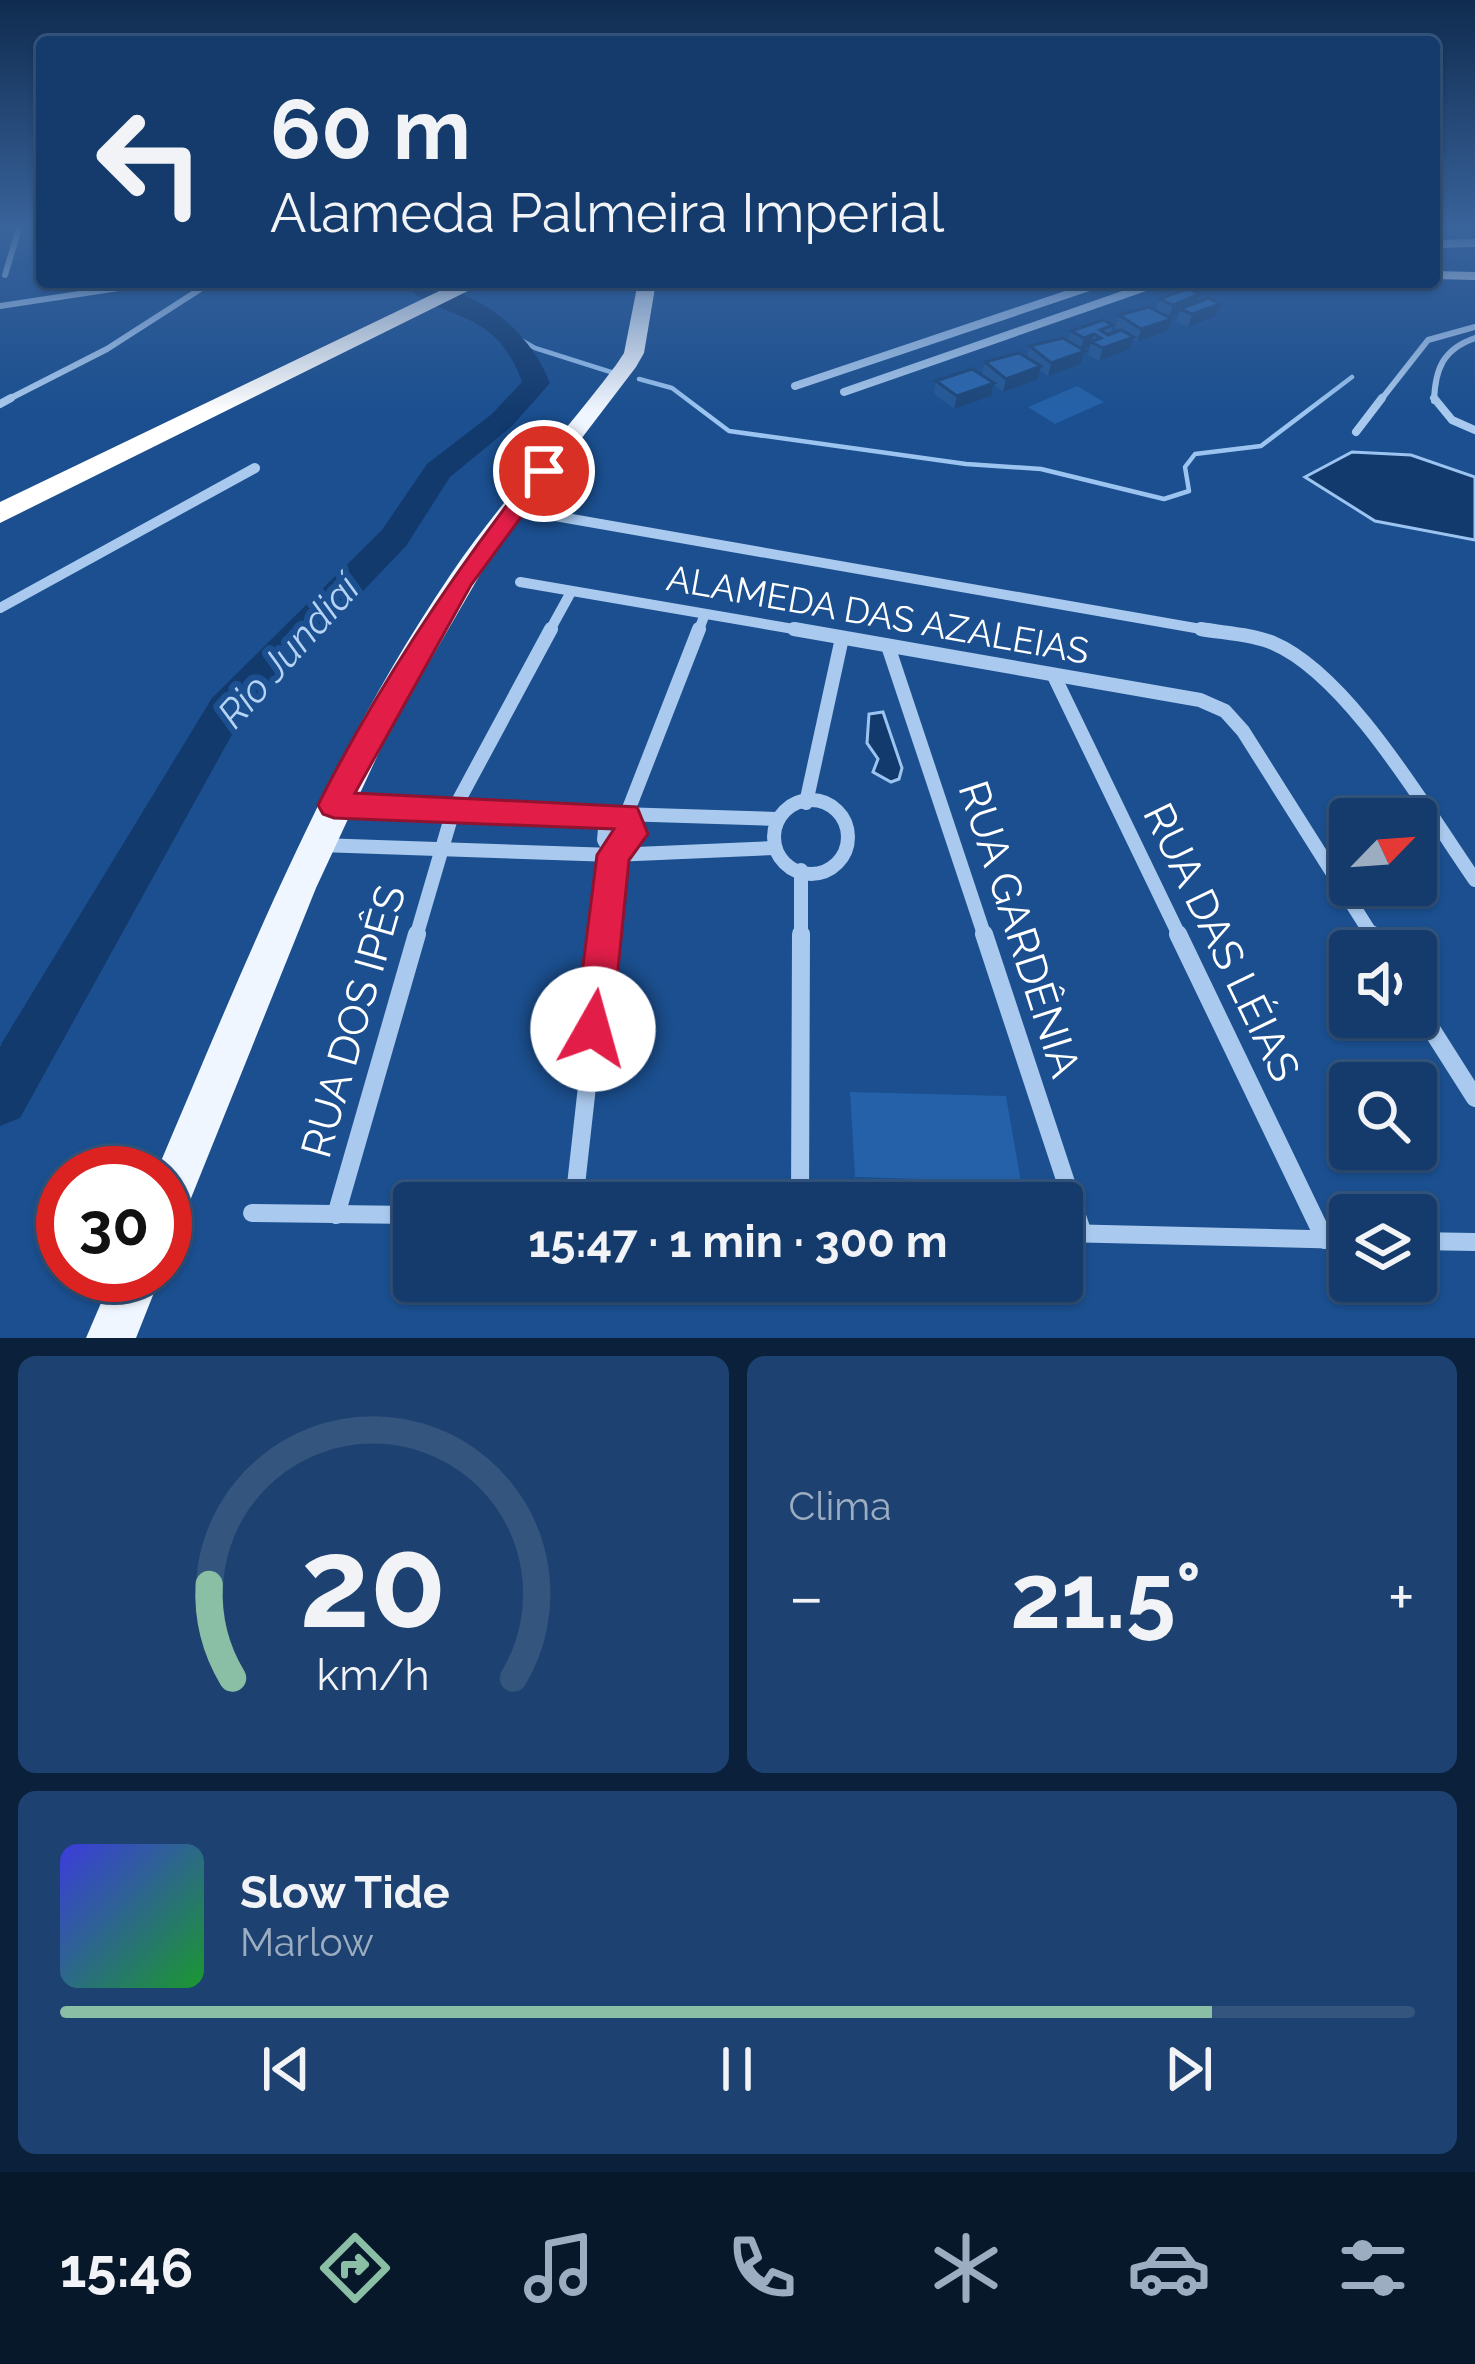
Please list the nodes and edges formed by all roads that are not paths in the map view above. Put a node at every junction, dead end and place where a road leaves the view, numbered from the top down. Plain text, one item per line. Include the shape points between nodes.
1 (118, 288) edge
2 (202, 288) edge
3 (434, 288) edge
4 (460, 288) edge
5 (646, 288) edge
6 (1086, 288) edge
7 (1141, 288) edge
8 (0, 306) edge
9 (393, 314) junction
10 (1475, 327) edge
11 (1475, 338) edge
12 (841, 370) junction
13 (795, 386) dead end
14 (862, 386) junction
15 (844, 392) dead end
16 (0, 404) edge
17 (1475, 430) edge
18 (1356, 432) dead end
19 (255, 469) dead end
20 (0, 495) edge
21 (515, 509) junction
22 (0, 514) edge
23 (520, 582) dead end
24 (572, 592) junction
25 (0, 608) edge
26 (705, 614) junction
27 (842, 638) junction
28 (888, 646) junction
29 (1054, 676) junction
30 (806, 803) junction
31 (334, 805) junction
32 (453, 811) junction
33 (626, 816) junction
34 (777, 819) junction
35 (314, 845) junction
36 (440, 848) junction
37 (775, 848) junction
38 (613, 855) junction
39 (801, 870) junction
40 (1475, 880) edge
41 (1369, 930) edge
42 (1437, 1037) edge
43 (1475, 1098) edge
44 (190, 1146) edge
45 (576, 1182) edge
46 (800, 1182) edge
47 (1057, 1182) edge
48 (252, 1213) dead end
49 (336, 1215) junction
50 (393, 1215) edge
51 (1083, 1234) edge
52 (1325, 1240) junction
53 (1329, 1240) edge
54 (1437, 1241) edge
55 (1475, 1242) edge
56 (126, 1302) edge
57 (111, 1338) edge

1 - 8 lane
2 - 16 lane
3 - 9 highway
4 - 9 highway
5 - 21 main road via 634,353
6 - 12 street
7 - 14 street
9 - 20 highway
9 - 22 highway
10 - 18 lane via 1428,340
11 - 17 lane via 1452,345 1435,367 1434,401
12 - 13 street
12 - 14 street
14 - 15 street
19 - 25 street
21 - 31 main road via 461,580
21 - 40 street via 1272,642 1337,691
23 - 24 street, ALAMEDA DAS AZALEIAS
24 - 26 street, ALAMEDA DAS AZALEIAS
24 - 32 street, RUA DOS IPÊS
26 - 27 street, ALAMEDA DAS AZALEIAS
26 - 33 street
27 - 28 street, ALAMEDA DAS AZALEIAS
27 - 30 street
28 - 29 street, ALAMEDA DAS AZALEIAS
28 - 47 street, RUA GARDÊNIA
29 - 41 street, ALAMEDA DAS AZALEIAS via 1225,711
29 - 52 street, RUA DAS LÉIAS
30 - 34 street
30 - 39 street via 840,815 851,835 846,856 827,869
31 - 32 street
31 - 35 main road
32 - 33 street
32 - 36 street, RUA DOS IPÊS
33 - 34 street
33 - 38 street via 632,834
33 - 38 street via 605,830
34 - 37 street
35 - 36 street
35 - 44 main road
36 - 38 street
36 - 49 street, RUA DOS IPÊS
37 - 38 street
37 - 39 street
38 - 45 street
39 - 46 street
42 - 43 street
48 - 49 street
49 - 50 street
51 - 52 street
52 - 53 street
54 - 55 street
56 - 57 main road

